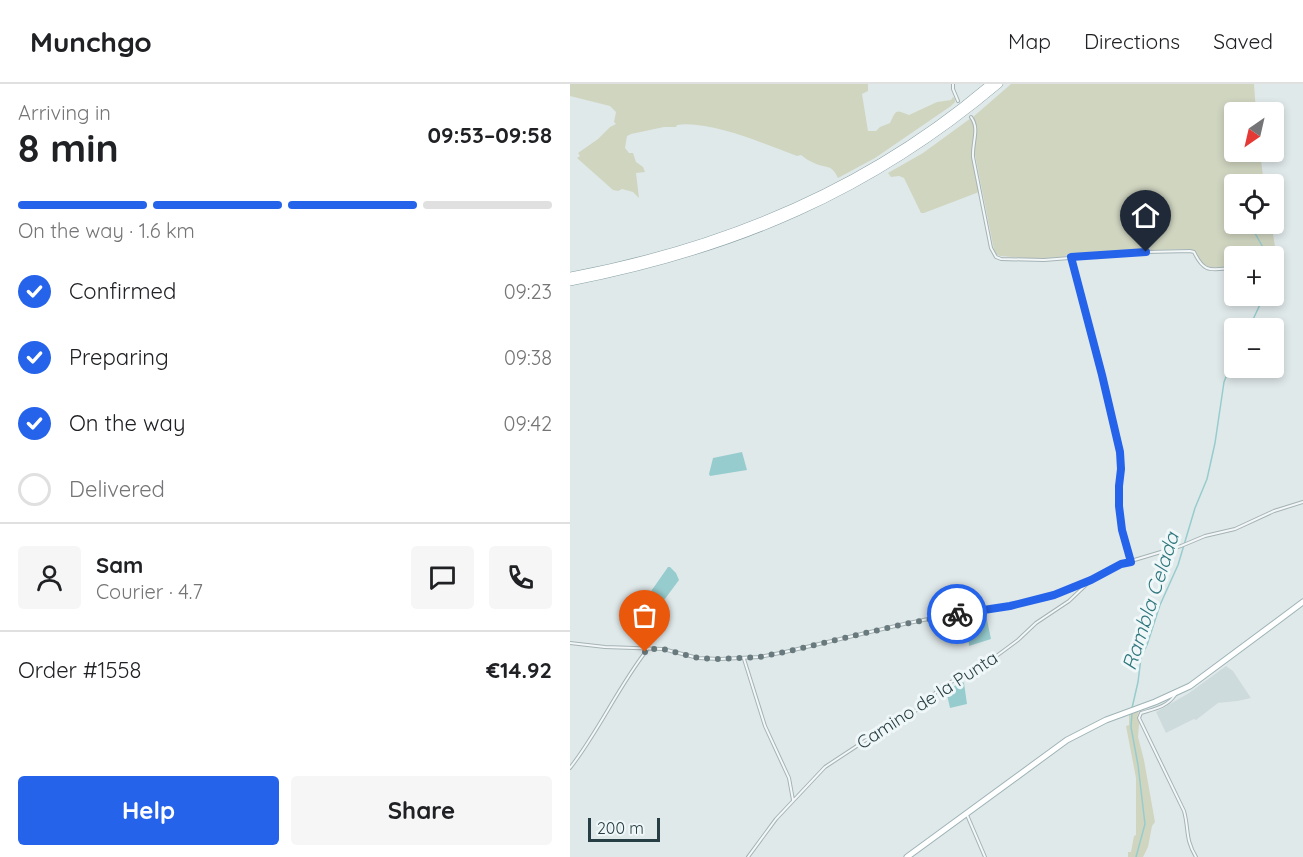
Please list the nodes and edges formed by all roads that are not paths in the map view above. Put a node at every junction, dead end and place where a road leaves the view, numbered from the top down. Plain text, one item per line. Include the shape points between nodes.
1 (953, 84) edge
2 (990, 84) edge
3 (999, 84) edge
4 (958, 100) dead end
5 (971, 117) dead end
6 (1071, 257) junction
7 (1224, 268) edge
8 (570, 276) edge
9 (570, 282) edge
10 (1303, 502) edge
11 (1131, 562) junction
12 (1091, 580) junction
13 (1303, 602) edge
14 (570, 643) edge
15 (647, 649) junction
16 (743, 658) junction
17 (1177, 692) junction
18 (570, 768) edge
19 (793, 800) junction
20 (966, 813) junction
21 (748, 857) edge
22 (907, 857) edge
23 (985, 857) edge
24 (1196, 857) edge

1 - 4 street
2 - 8 highway via 899,152 806,202 700,244
3 - 9 highway via 896,161 794,215 692,253
5 - 6 street via 976,126 974,156 994,255 1023,260
6 - 7 street via 1190,251 1206,268
6 - 11 street via 1120,452 1119,506
10 - 11 street
11 - 12 street
12 - 16 street via 1033,601
12 - 19 street, Camino de la Punta via 987,663 943,686 900,722 825,767
13 - 17 main road
14 - 15 street
15 - 16 street via 698,658
15 - 18 street
16 - 19 street via 765,726 789,778
17 - 20 main road via 1067,740
17 - 24 street via 1169,702 1141,713 1139,718 1184,811 1188,842
19 - 21 street, Camino de la Punta
20 - 22 main road
20 - 23 street

